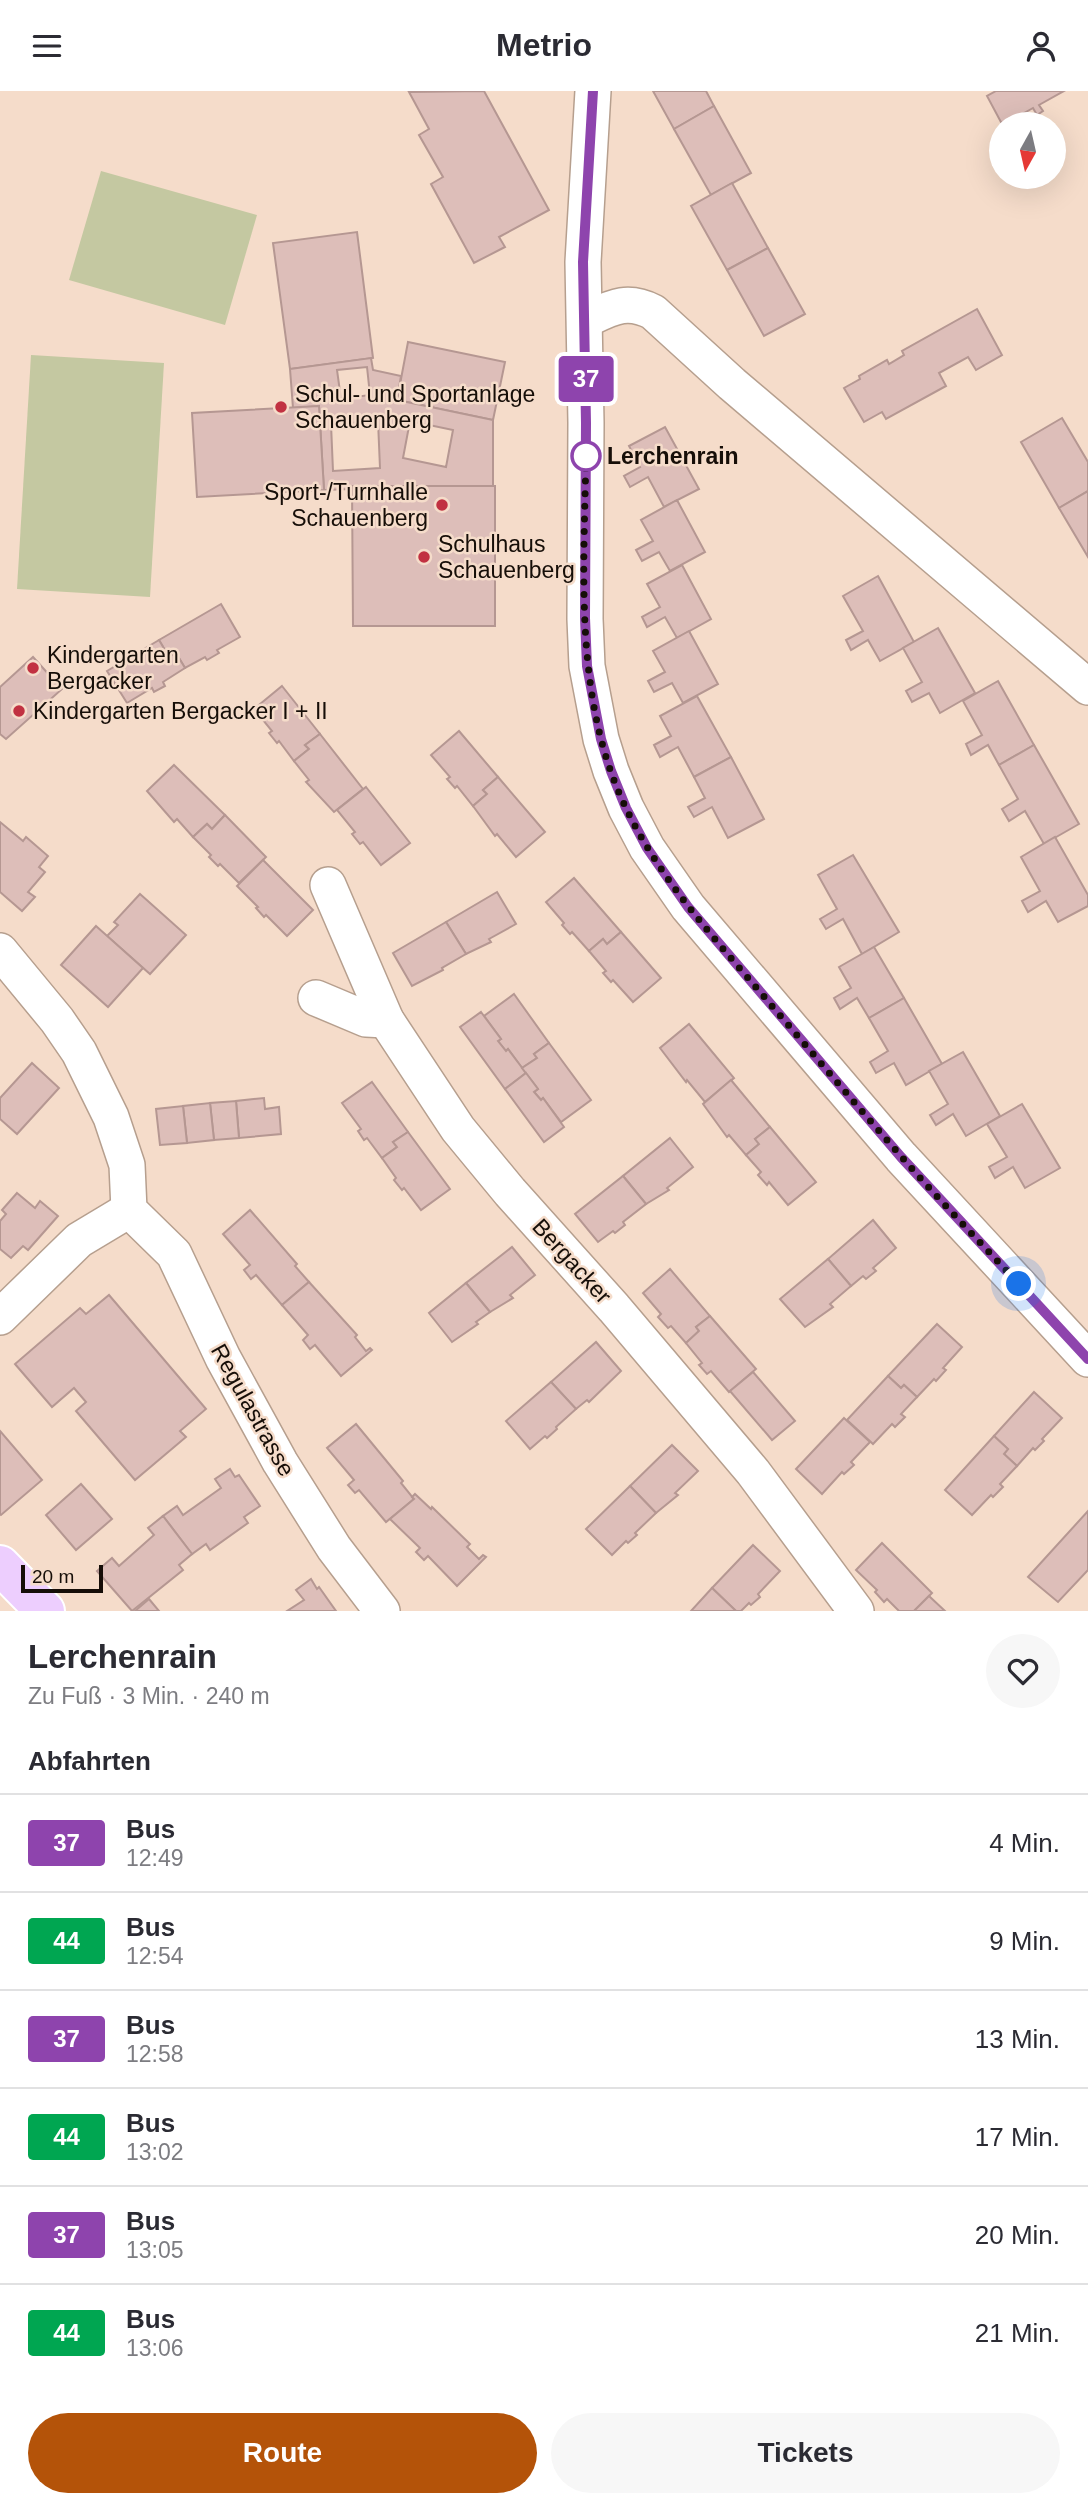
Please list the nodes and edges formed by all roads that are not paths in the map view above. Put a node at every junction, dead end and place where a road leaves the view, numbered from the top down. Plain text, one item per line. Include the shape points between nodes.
1 (593, 91) edge
2 (585, 320) junction
3 (1088, 687) edge
4 (328, 885) dead end
5 (0, 951) edge
6 (316, 999) dead end
7 (386, 1020) junction
8 (129, 1210) junction
9 (6, 1301) edge
10 (1088, 1359) edge
11 (0, 1566) edge
12 (45, 1611) edge
13 (382, 1611) edge
14 (856, 1611) edge

1 - 2 street via 583,262
2 - 3 street via 615,306 638,305 653,312
2 - 10 street via 587,666 601,739 626,808 647,848 716,940 901,1157
4 - 7 street, Bergacker
5 - 8 street via 79,1052 111,1117 127,1165
6 - 7 street via 366,1019
7 - 14 street, Bergacker via 458,1129 753,1472
8 - 9 street via 79,1240
8 - 13 street, Regulastrasse via 174,1254 223,1358 280,1462 334,1548
11 - 12 main road

